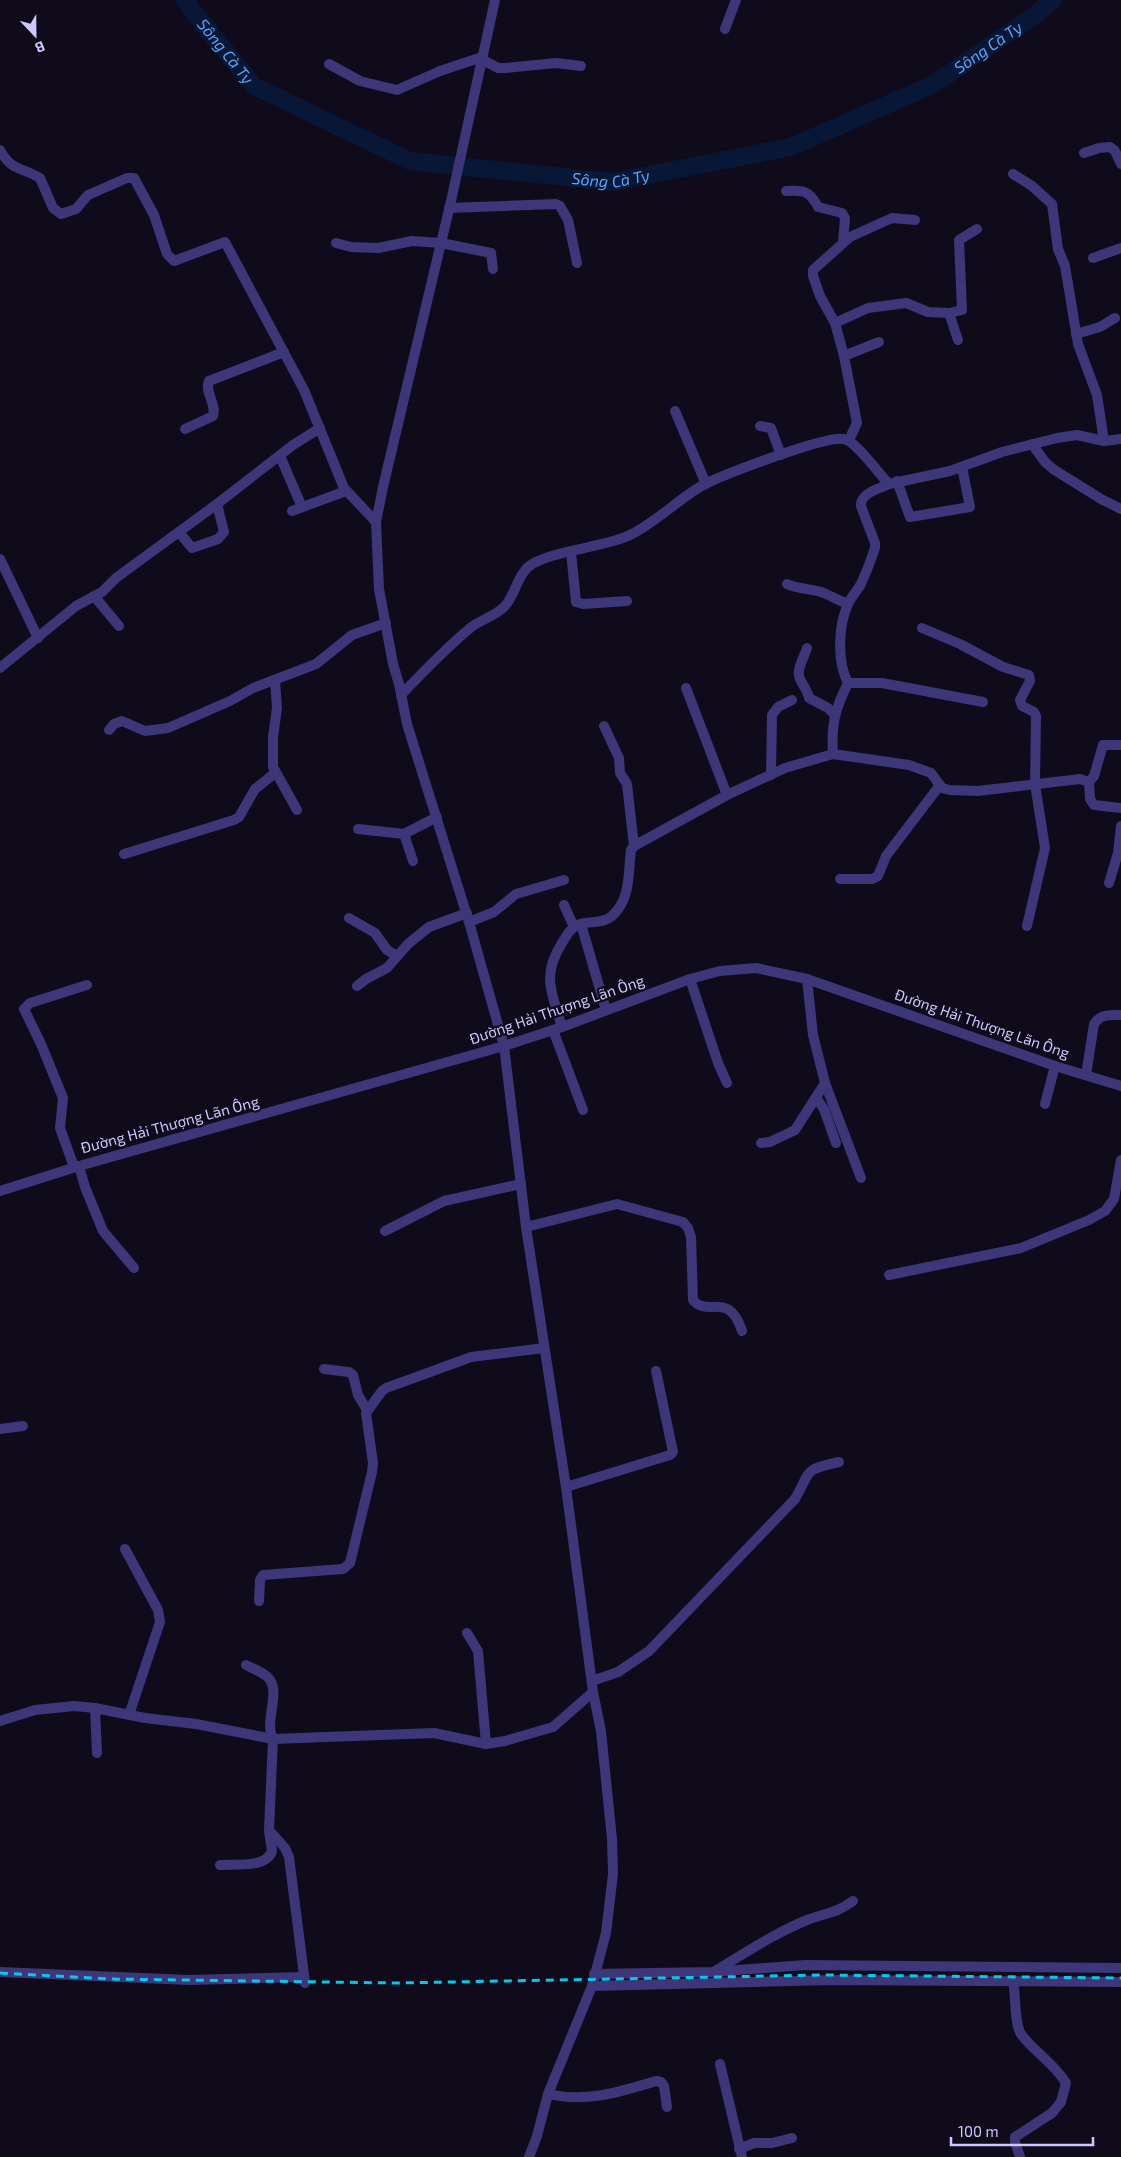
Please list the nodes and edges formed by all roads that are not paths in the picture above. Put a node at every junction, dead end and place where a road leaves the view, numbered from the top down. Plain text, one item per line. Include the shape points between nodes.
1 (495, 0) edge
2 (736, 0) edge
3 (725, 29) dead end
4 (482, 58) junction
5 (329, 64) dead end
6 (581, 66) dead end
7 (0, 150) edge
8 (1084, 153) dead end
9 (1121, 164) edge
10 (1013, 174) dead end
11 (786, 191) dead end
12 (450, 204) junction
13 (915, 220) dead end
14 (977, 230) dead end
15 (844, 242) junction
16 (336, 243) dead end
17 (441, 243) junction
18 (1121, 248) edge
19 (1093, 258) dead end
20 (577, 263) dead end
21 (493, 269) dead end
22 (949, 313) junction
23 (1115, 318) dead end
24 (835, 323) junction
25 (1076, 334) junction
26 (958, 340) dead end
27 (879, 342) dead end
28 (284, 352) junction
29 (844, 356) junction
30 (675, 411) dead end
31 (760, 426) dead end
32 (320, 428) junction
33 (184, 429) dead end
34 (1121, 439) edge
35 (849, 440) junction
36 (1104, 441) junction
37 (1032, 444) junction
38 (781, 455) junction
39 (280, 456) junction
40 (962, 467) junction
41 (893, 482) junction
42 (706, 484) junction
43 (346, 491) junction
44 (217, 504) junction
45 (302, 507) junction
46 (1121, 509) edge
47 (292, 511) dead end
48 (376, 522) junction
49 (179, 532) junction
50 (571, 552) junction
51 (0, 559) edge
52 (787, 584) dead end
53 (94, 596) junction
54 (627, 601) dead end
55 (848, 604) junction
56 (386, 623) junction
57 (119, 626) dead end
58 (922, 628) dead end
59 (38, 638) junction
60 (807, 648) dead end
61 (0, 668) edge
62 (275, 680) junction
63 (848, 683) junction
64 (686, 688) dead end
65 (401, 695) junction
66 (792, 700) dead end
67 (983, 702) dead end
68 (835, 715) junction
69 (604, 726) dead end
70 (109, 730) dead end
71 (1121, 745) edge
72 (833, 754) junction
73 (275, 772) junction
74 (771, 775) junction
75 (1090, 782) junction
76 (1035, 784) junction
77 (940, 785) junction
78 (727, 795) junction
79 (1121, 808) edge
80 (297, 810) dead end
81 (437, 817) junction
82 (1121, 826) edge
83 (358, 829) dead end
84 (404, 834) junction
85 (634, 846) junction
86 (124, 854) dead end
87 (413, 861) dead end
88 (840, 879) dead end
89 (564, 880) dead end
90 (1109, 883) dead end
91 (564, 905) dead end
92 (349, 918) dead end
93 (468, 918) junction
94 (577, 925) junction
95 (1027, 926) dead end
96 (397, 956) junction
97 (690, 979) junction
98 (807, 979) junction
99 (87, 985) dead end
100 (357, 986) dead end
101 (606, 1010) junction
102 (1121, 1015) edge
103 (558, 1028) junction
104 (504, 1046) junction
105 (1055, 1066) junction
106 (1086, 1075) junction
107 (727, 1083) dead end
108 (825, 1083) junction
109 (1121, 1086) edge
110 (816, 1099) junction
111 (1045, 1104) dead end
112 (583, 1110) dead end
113 (836, 1142) dead end
114 (761, 1143) dead end
115 (1121, 1160) edge
116 (76, 1166) junction
117 (861, 1178) dead end
118 (521, 1184) junction
119 (0, 1191) edge
120 (526, 1226) junction
121 (385, 1231) dead end
122 (134, 1268) dead end
123 (889, 1274) dead end
124 (742, 1331) dead end
125 (544, 1348) junction
126 (324, 1369) dead end
127 (656, 1372) dead end
128 (368, 1410) junction
129 (23, 1426) dead end
130 (0, 1429) edge
131 (839, 1462) dead end
132 (566, 1487) junction
133 (125, 1549) dead end
134 (259, 1601) dead end
135 (468, 1633) dead end
136 (246, 1666) dead end
137 (592, 1681) junction
138 (593, 1692) junction
139 (94, 1708) junction
140 (129, 1715) junction
141 (0, 1721) edge
142 (273, 1739) junction
143 (486, 1744) junction
144 (97, 1753) dead end
145 (269, 1830) junction
146 (220, 1865) dead end
147 (853, 1901) dead end
148 (1121, 1968) edge
149 (0, 1972) edge
150 (712, 1972) junction
151 (594, 1974) junction
152 (1012, 1980) junction
153 (1121, 1982) edge
154 (592, 1986) junction
155 (720, 2064) dead end
156 (548, 2094) junction
157 (667, 2107) dead end
158 (792, 2138) dead end
159 (741, 2153) edge
160 (529, 2157) edge
161 (1020, 2157) edge

1 - 4 street
2 - 3 street
4 - 5 street via 440,71 397,90 360,81
4 - 6 street via 498,68 548,63
4 - 12 street
7 - 28 street via 13,167 40,178 53,208 61,214 76,209 88,195 134,178 154,215 167,254 174,261 225,242
8 - 9 street via 1110,147
10 - 25 street via 1052,204
11 - 15 street via 808,193 818,207 842,213
12 - 17 street
12 - 20 street via 556,204 568,220
13 - 15 street via 892,218
14 - 22 street via 959,240 962,310
15 - 24 street via 812,273
16 - 17 street via 372,248 412,241
17 - 21 street via 490,253
17 - 48 street
18 - 19 street
22 - 24 street via 928,312 906,303 868,308
22 - 26 street
23 - 25 street via 1105,325
24 - 29 street
25 - 36 street via 1097,395
27 - 29 street
28 - 32 street
28 - 33 street via 209,381 207,387 214,408 213,416
29 - 35 street via 857,423
30 - 42 street
31 - 38 street via 771,428
32 - 39 street
32 - 43 street
34 - 36 street
35 - 38 street via 826,440
35 - 41 street
36 - 37 street via 1073,435
37 - 40 street
37 - 46 street via 1053,469
38 - 42 street
39 - 44 street
39 - 45 street
40 - 41 street
40 - 41 street via 970,507 910,517
41 - 55 street via 862,498 860,504 876,543 860,585
42 - 50 street via 631,535
43 - 45 street
43 - 48 street
44 - 49 street
44 - 49 street via 224,532 218,539 192,548
45 - 47 street
48 - 56 street via 379,588
49 - 53 street
50 - 54 street via 576,602
50 - 65 street via 551,556 527,568 504,607 469,629
51 - 59 street
52 - 55 street via 826,594
53 - 57 street
53 - 59 street via 76,606
55 - 63 street via 840,656
56 - 62 street via 352,635 316,664
56 - 65 street
58 - 76 street via 1003,668 1030,676 1020,700 1022,706 1036,716
59 - 61 street
60 - 68 street via 799,677 807,687 809,698
62 - 70 street via 168,728 145,731 122,721
62 - 73 street via 272,762
63 - 67 street via 882,683
63 - 68 street
64 - 78 street
65 - 81 street
66 - 74 street via 778,707 772,715
68 - 72 street via 832,723
69 - 85 street via 627,784
71 - 75 street via 1103,745
72 - 74 street
72 - 77 street via 910,765 931,773
73 - 80 street
73 - 86 street via 255,789 234,820
74 - 78 street
75 - 76 street via 1080,779
75 - 79 street via 1090,799 1094,804
76 - 77 street via 971,791 946,790
76 - 95 street via 1045,848
77 - 88 street via 886,856 878,876 872,879
78 - 85 street
81 - 84 street
81 - 93 street
82 - 90 street via 1118,853
83 - 84 street
84 - 87 street
85 - 94 street via 630,852 626,892 616,911 607,919
89 - 93 street via 516,894 494,912
91 - 94 street
92 - 96 street via 376,933 387,950
93 - 96 street via 429,927
93 - 104 street
94 - 101 street
94 - 103 street via 558,949 549,968
96 - 100 street via 387,968
97 - 98 street, Đường Hải Thượng Lãn Ông via 756,968
97 - 101 street, Đường Hải Thượng Lãn Ông
97 - 107 street
98 - 105 street, Đường Hải Thượng Lãn Ông
98 - 108 street via 812,1035
99 - 116 street via 30,1003 24,1008 63,1098 60,1128
101 - 103 street, Đường Hải Thượng Lãn Ông
102 - 106 street via 1105,1015 1094,1024
103 - 104 street, Đường Hải Thượng Lãn Ông
103 - 112 street
104 - 116 street, Đường Hải Thượng Lãn Ông
104 - 118 street
105 - 106 street, Đường Hải Thượng Lãn Ông
105 - 111 street
106 - 109 street, Đường Hải Thượng Lãn Ông
108 - 110 street
108 - 117 street
110 - 113 street via 824,1109
110 - 114 street via 795,1130
115 - 123 street via 1114,1199 1105,1211 1089,1220 1021,1248
116 - 119 street, Đường Hải Thượng Lãn Ông
116 - 122 street via 103,1231
118 - 120 street
118 - 121 street via 444,1201
120 - 124 street via 617,1204 683,1222 691,1237 693,1300 700,1305 730,1310
120 - 125 street
125 - 128 street via 471,1358 433,1371 386,1388
125 - 132 street
126 - 128 street via 353,1375 358,1395
127 - 132 street via 673,1452
128 - 134 street via 372,1472 350,1563 343,1569 263,1575
129 - 130 street
131 - 137 street via 813,1468 795,1500 782,1515 648,1651 618,1672
132 - 137 street
133 - 140 street via 158,1610 160,1622
135 - 143 street via 478,1651
136 - 142 street via 271,1681
137 - 138 street
138 - 143 street via 553,1727
138 - 151 street via 601,1731 613,1854 609,1915
139 - 140 street
139 - 141 street via 74,1706 35,1710
139 - 144 street
140 - 142 street
142 - 143 street via 434,1733
142 - 145 street
145 - 146 street via 272,1850 268,1858 262,1862
145 - 149 street via 289,1857 304,1980 190,1980
147 - 150 street via 838,1912 808,1920 769,1938
148 - 150 street via 804,1965
150 - 151 street
151 - 154 street
152 - 153 street
152 - 154 street via 830,1980
152 - 161 street via 1017,2025 1066,2083 1061,2102 1052,2113 1016,2137
154 - 156 street
155 - 159 street
156 - 157 street via 586,2098 656,2081 664,2086
156 - 160 street
158 - 159 street via 754,2143

